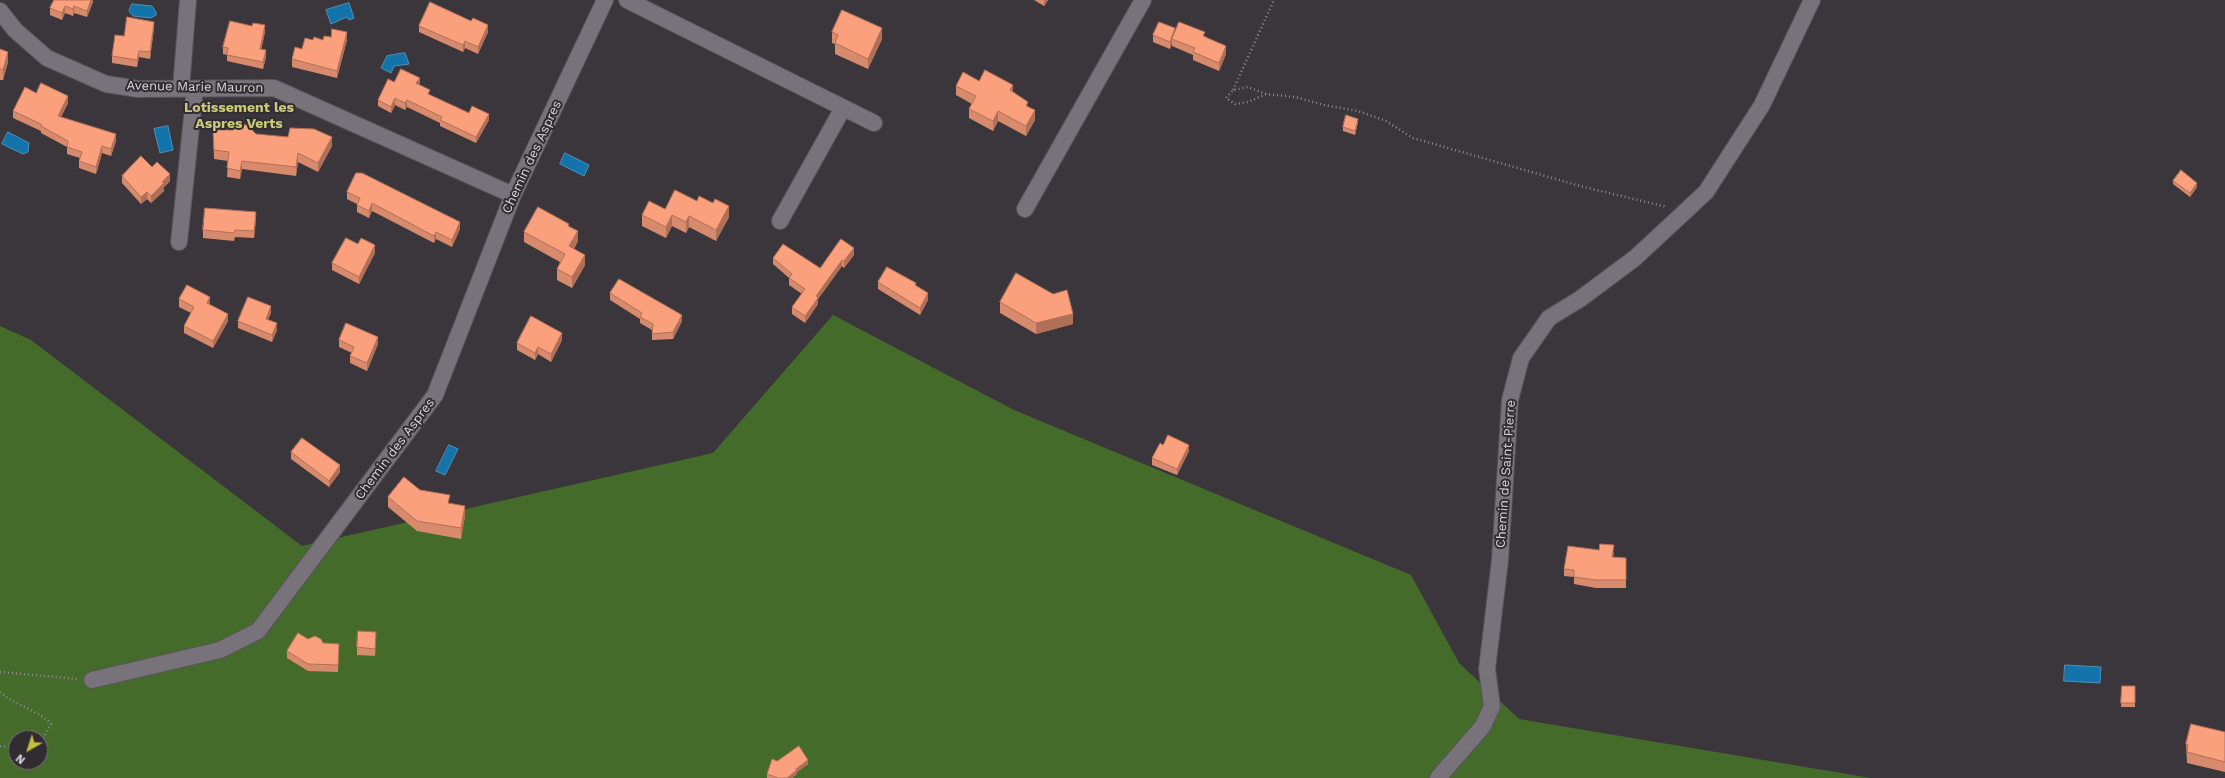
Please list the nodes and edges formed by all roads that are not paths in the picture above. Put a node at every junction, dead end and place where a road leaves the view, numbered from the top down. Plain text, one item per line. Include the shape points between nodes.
1 (188, 0) edge
2 (605, 0) edge
3 (627, 0) edge
4 (1143, 0) edge
5 (1812, 0) edge
6 (0, 11) edge
7 (188, 88) junction
8 (843, 108) junction
9 (874, 123) dead end
10 (513, 195) junction
11 (1025, 209) dead end
12 (780, 221) dead end
13 (179, 242) dead end
14 (92, 680) road end
15 (1438, 778) edge

1 - 7 street
2 - 10 street, Chemin des Aspres
3 - 8 street
4 - 11 street
5 - 15 street, Chemin de Saint-Pierre via 1762,105 1706,192 1635,258 1580,299 1549,318 1521,358 1510,400 1500,560 1487,669 1492,706 1483,726
6 - 7 street, Avenue Marie Mauron via 15,30 47,58 106,84 138,89
7 - 10 street, Avenue Marie Mauron via 274,88
7 - 13 street
8 - 9 street
8 - 12 street
10 - 14 street, Chemin des Aspres via 436,395 258,631 220,650

